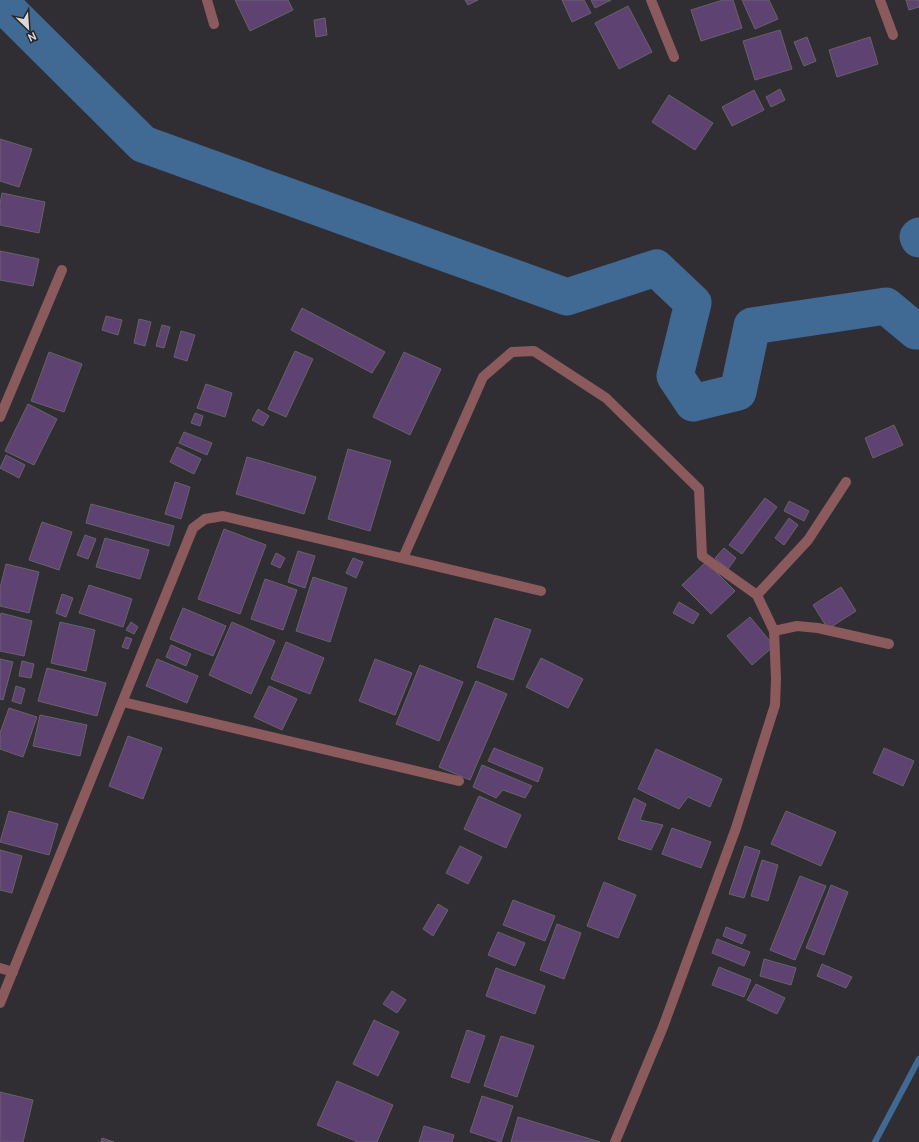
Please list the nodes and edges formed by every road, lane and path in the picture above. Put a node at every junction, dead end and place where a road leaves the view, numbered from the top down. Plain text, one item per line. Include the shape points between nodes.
1 (207, 0) edge
2 (651, 0) edge
3 (880, 0) edge
4 (214, 24) dead end
5 (893, 35) dead end
6 (674, 57) dead end
7 (62, 270) dead end
8 (0, 417) edge
9 (846, 482) dead end
10 (403, 558) junction
11 (541, 591) dead end
12 (756, 595) junction
13 (774, 631) junction
14 (889, 644) dead end
15 (123, 702) junction
16 (459, 781) dead end
17 (0, 968) edge
18 (13, 972) junction
19 (0, 1003) edge
20 (615, 1142) edge

1 - 4 street
2 - 6 street
3 - 5 street
7 - 8 street
9 - 12 street via 808,540
10 - 11 street
10 - 12 street via 483,376 512,352 534,351 606,398 700,489 702,556
10 - 15 street via 223,516 205,519 193,528
12 - 13 street
13 - 14 street via 797,626 818,628
13 - 20 street via 776,679 775,705 771,721 733,835 663,1027
15 - 16 street
15 - 18 street
17 - 18 street
18 - 19 street

